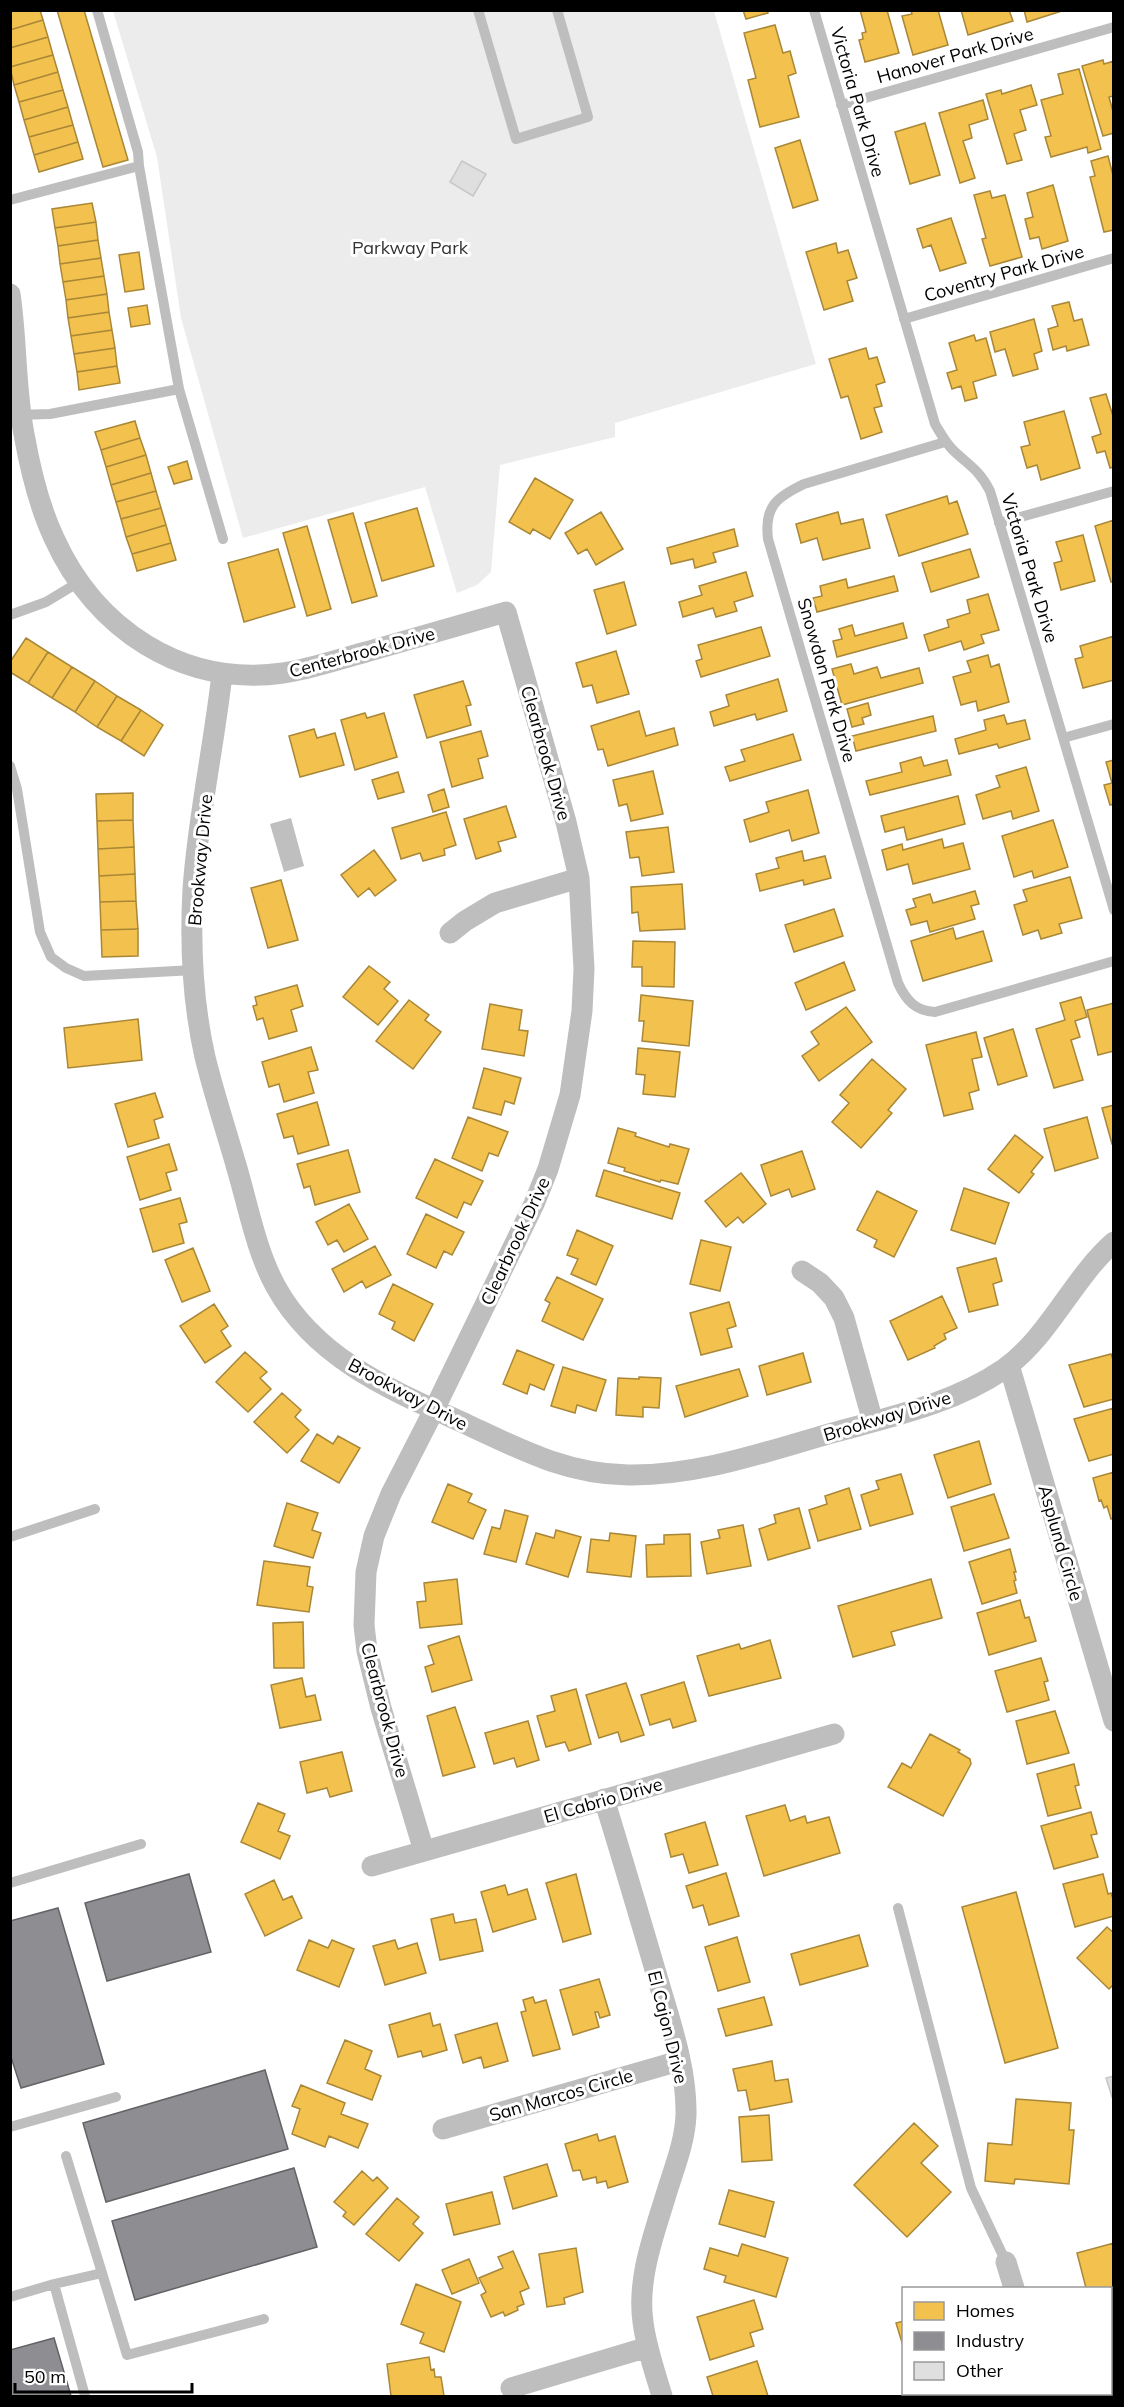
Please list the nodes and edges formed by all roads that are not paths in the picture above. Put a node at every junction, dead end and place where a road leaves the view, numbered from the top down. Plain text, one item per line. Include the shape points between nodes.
1 (97, 10) edge
2 (478, 10) edge
3 (556, 10) edge
4 (814, 10) edge
5 (1113, 27) edge
6 (841, 105) junction
7 (139, 166) junction
8 (10, 200) edge
9 (1113, 258) edge
10 (10, 294) edge
11 (904, 319) junction
12 (178, 389) junction
13 (16, 415) edge
14 (945, 442) junction
15 (1113, 490) edge
16 (999, 523) junction
17 (223, 539) dead end
18 (79, 582) junction
19 (506, 612) joint
20 (10, 615) edge
21 (222, 674) junction
22 (1113, 724) edge
23 (1063, 738) junction
24 (10, 766) edge
25 (579, 878) junction
26 (1113, 910) edge
27 (450, 933) dead end
28 (1113, 961) edge
29 (194, 970) junction
30 (1113, 1242) edge
31 (802, 1271) dead end
32 (1009, 1365) junction
33 (434, 1410) junction
34 (873, 1422) junction
35 (95, 1509) dead end
36 (10, 1537) edge
37 (1113, 1721) edge
38 (834, 1734) dead end
39 (604, 1799) junction
40 (141, 1844) dead end
41 (424, 1851) junction
42 (372, 1866) dead end
43 (10, 1882) edge
44 (898, 1908) dead end
45 (680, 2061) junction
46 (116, 2097) dead end
47 (10, 2127) edge
48 (443, 2129) dead end
49 (66, 2156) dead end
50 (1005, 2262) joint
51 (102, 2273) junction
52 (54, 2284) junction
53 (1013, 2287) edge
54 (10, 2296) edge
55 (264, 2319) dead end
56 (648, 2347) junction
57 (511, 2388) dead end
58 (84, 2397) edge
59 (662, 2397) edge

1 - 7 lane
2 - 3 lane via 516,139 588,117
4 - 6 lane, Victoria Park Drive
5 - 6 lane, Hanover Park Drive
6 - 11 lane, Victoria Park Drive
7 - 8 lane
7 - 12 lane
9 - 11 lane, Coventry Park Drive
10 - 13 street, Centerbrook Drive
11 - 14 lane, Victoria Park Drive via 935,424
12 - 13 lane via 50,414
12 - 17 lane
13 - 18 street, Centerbrook Drive via 44,511 57,545
14 - 16 lane, Victoria Park Drive via 984,478
14 - 28 lane, Snowdon Park Drive via 804,484 784,494 770,510 767,528 898,983 911,1004 935,1012
15 - 16 lane
16 - 23 lane, Victoria Park Drive
18 - 20 lane via 46,602
18 - 21 street, Centerbrook Drive via 94,603 135,639 191,666
19 - 21 street, Centerbrook Drive via 310,668 273,674
19 - 25 street, Clearbrook Drive
21 - 29 street, Brookway Drive via 193,888
22 - 23 lane
23 - 26 lane, Victoria Park Drive
24 - 29 lane via 40,932 51,957 84,976
25 - 27 street via 495,903
25 - 33 street, Clearbrook Drive via 584,969 570,1095 534,1204
29 - 33 street, Brookway Drive via 205,1057 275,1286 311,1335 339,1358
30 - 32 street, Brookway Drive via 1096,1257 1064,1303
31 - 34 street via 834,1298 844,1318
32 - 34 street, Brookway Drive via 966,1392
32 - 37 street, Asplund Circle
33 - 34 street, Brookway Drive via 537,1458 624,1475 661,1474 734,1461
33 - 41 street, Clearbrook Drive via 378,1526 366,1572 364,1607 373,1676
35 - 36 lane
38 - 39 street, El Cabrio Drive
39 - 41 street, El Cabrio Drive
39 - 45 street, El Cajon Drive
40 - 43 lane
41 - 42 street, El Cabrio Drive
44 - 50 lane via 971,2188
45 - 48 street, San Marcos Circle
45 - 56 street, El Cajon Drive via 686,2115 684,2137 645,2270 642,2320
46 - 47 lane
49 - 51 lane
50 - 53 street
51 - 52 lane
51 - 55 lane via 127,2355
52 - 54 lane
52 - 58 lane
56 - 57 street
56 - 59 street, El Cajon Drive

